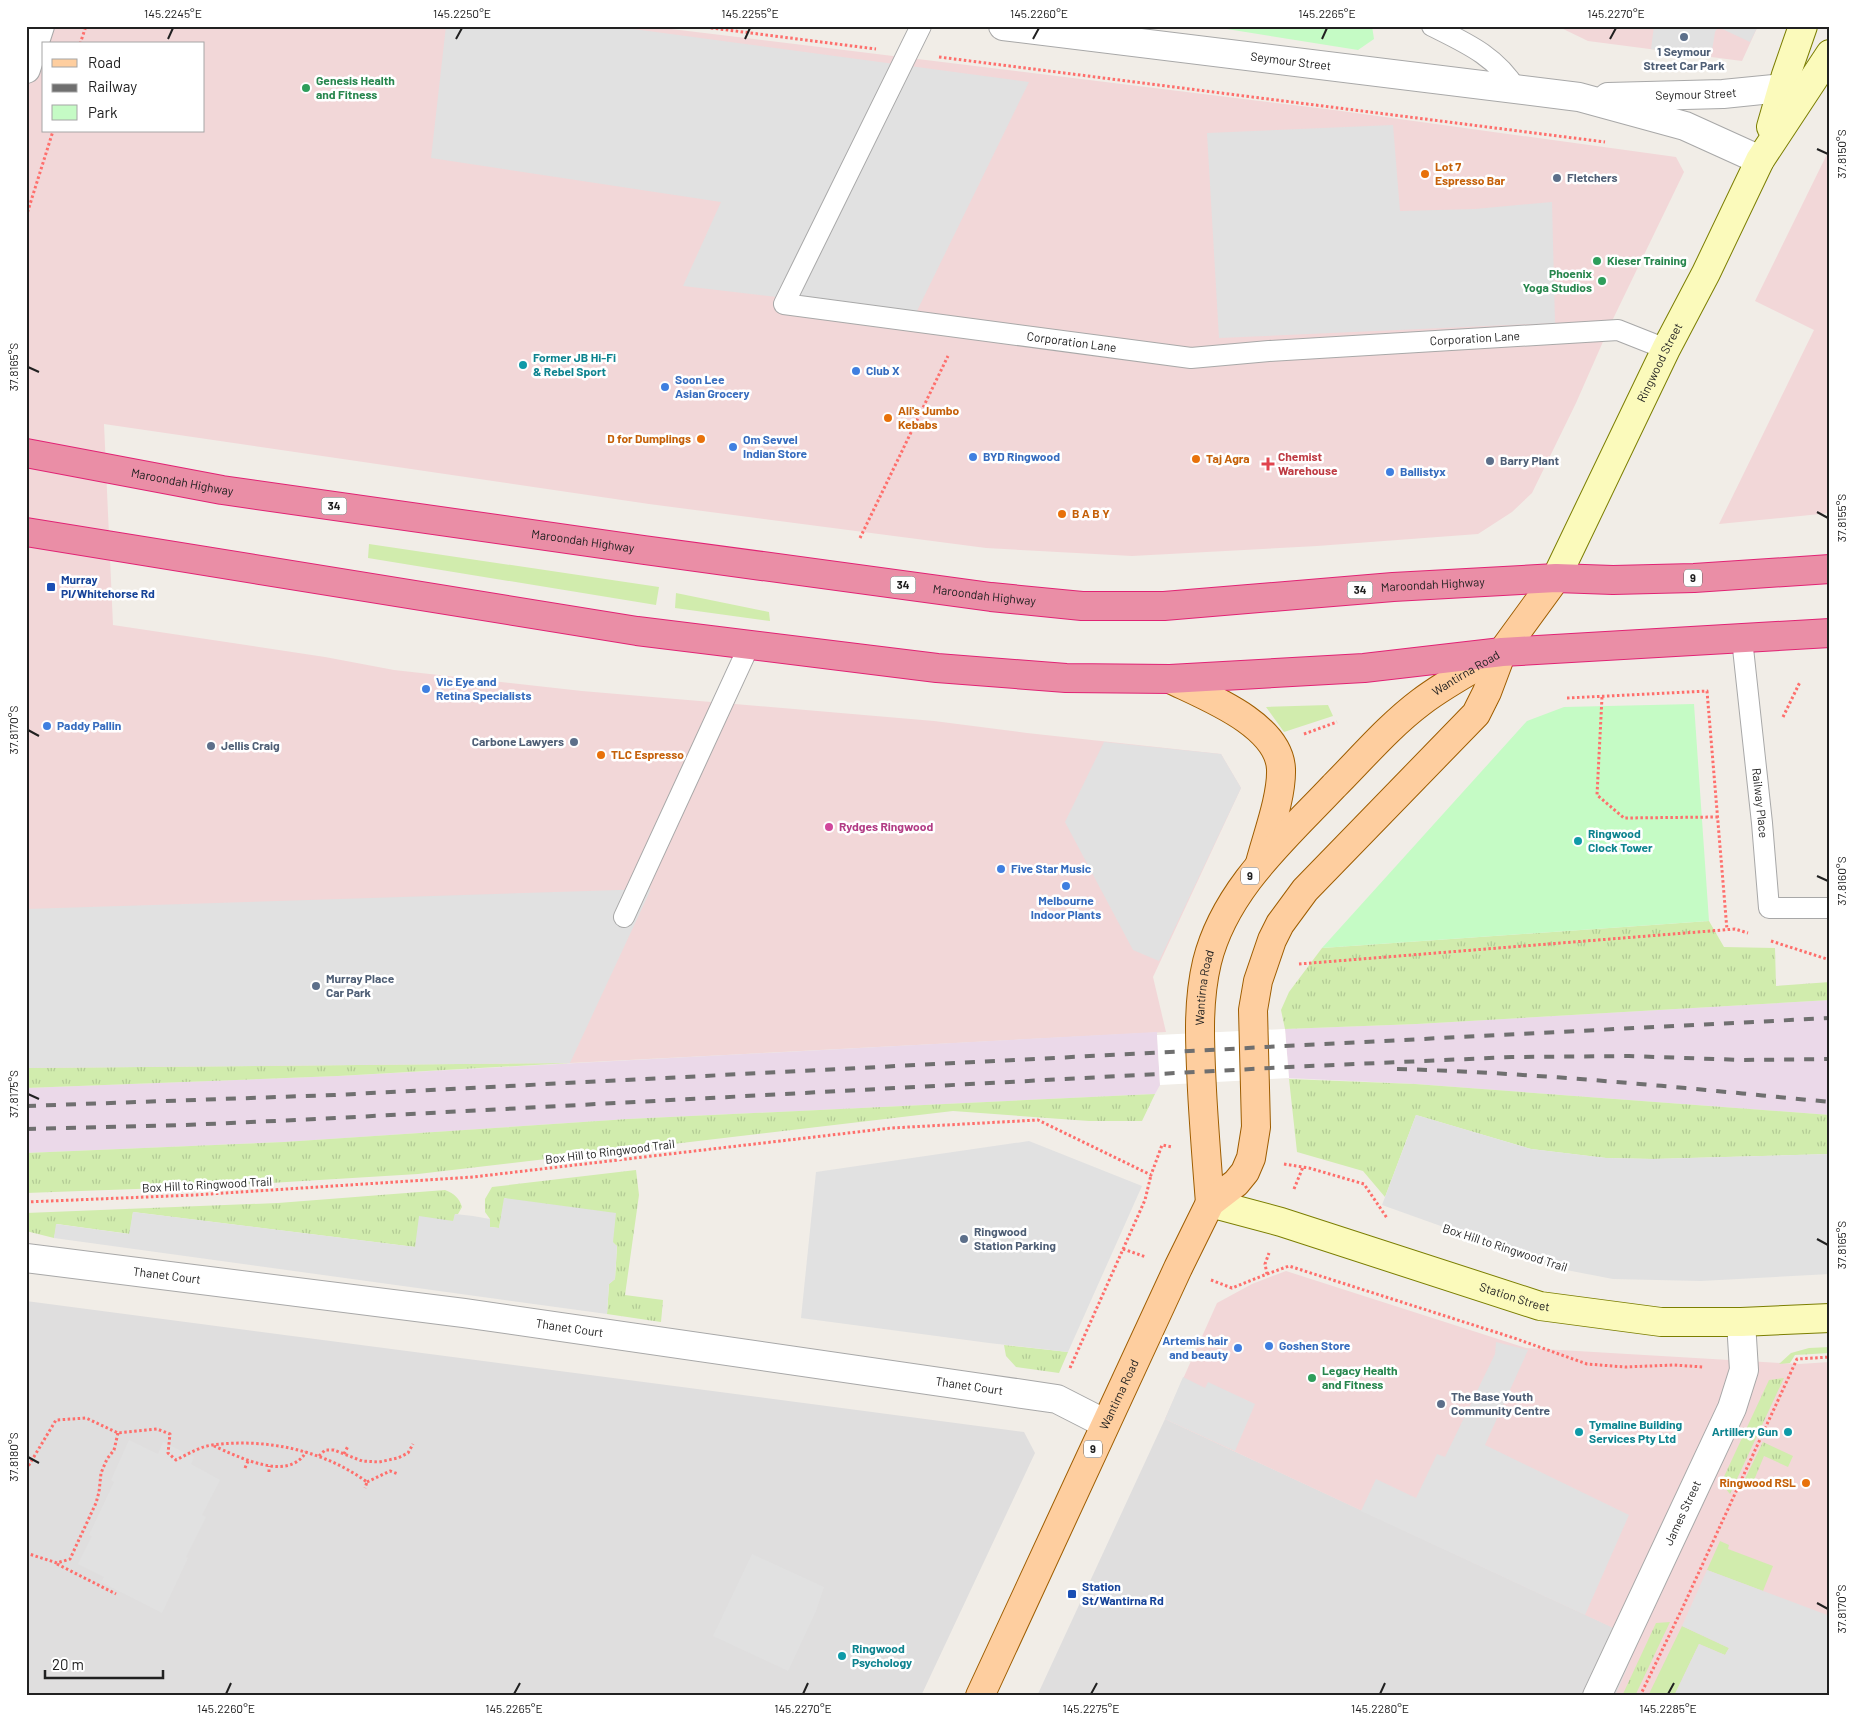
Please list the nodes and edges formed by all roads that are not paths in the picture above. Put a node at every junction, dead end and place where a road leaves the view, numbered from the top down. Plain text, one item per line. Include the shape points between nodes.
1 (40, 26) edge
2 (921, 26) edge
3 (1003, 26) edge
4 (1432, 26) edge
5 (1803, 26) edge
6 (1830, 54) edge
7 (26, 69) edge
8 (1782, 88) junction
9 (1516, 89) junction
10 (1579, 97) junction
11 (1763, 154) junction
12 (1666, 349) junction
13 (31, 450) edge
14 (26, 532) edge
15 (1830, 569) edge
16 (1556, 578) junction
17 (1830, 633) edge
18 (1742, 639) junction
19 (749, 646) junction
20 (1502, 652) junction
21 (1170, 679) junction
22 (1260, 864) junction
23 (1830, 908) edge
24 (624, 917) dead end
25 (1210, 1203) junction
26 (26, 1258) edge
27 (1830, 1318) edge
28 (1741, 1322) junction
29 (1104, 1424) junction
30 (980, 1696) edge
31 (1598, 1696) edge

1 - 7 street
2 - 12 lane, Corporation Lane via 784,304 1191,358 1618,330
3 - 9 street, Seymour Street
4 - 9 lane via 1482,52 1497,64
5 - 8 main road, Ringwood Street
6 - 11 main road, Ringwood Street
8 - 10 street, Seymour Street via 1722,94
8 - 11 main road, Ringwood Street
9 - 10 street, Seymour Street
10 - 11 street, Seymour Street via 1685,126
11 - 12 main road, Ringwood Street
12 - 16 main road, Ringwood Street
13 - 16 highway, Maroondah Highway / 34 via 222,490 981,596 1082,606 1164,606 1393,587
14 - 19 highway via 637,631
15 - 16 highway, Maroondah Highway / 9 via 1694,578
16 - 20 main road, 9
17 - 18 highway, 9
18 - 20 highway, 9
18 - 23 lane, Railway Place via 1769,908
19 - 21 highway via 937,668 1066,678
19 - 24 lane
20 - 21 highway via 1364,668
20 - 22 main road, Wantirna Road / 9 via 1444,686 1403,717
20 - 25 main road, Wantirna Road / 9 via 1476,714 1305,890 1280,924 1258,981 1253,1010 1256,1127 1251,1158 1246,1172 1236,1183
21 - 22 main road via 1231,709 1268,738 1277,755 1281,768 1280,785
22 - 25 main road, Wantirna Road / 9 via 1238,894 1217,933 1207,962 1202,992 1199,1039
25 - 28 main road, Station Street via 1281,1222 1540,1306 1661,1322
25 - 29 main road, Wantirna Road / 9
26 - 29 street, Thanet Court via 484,1315 1057,1400
27 - 28 main road, Station Street
28 - 31 street, James Street via 1744,1370 1732,1408
29 - 30 main road, Wantirna Road / 9

